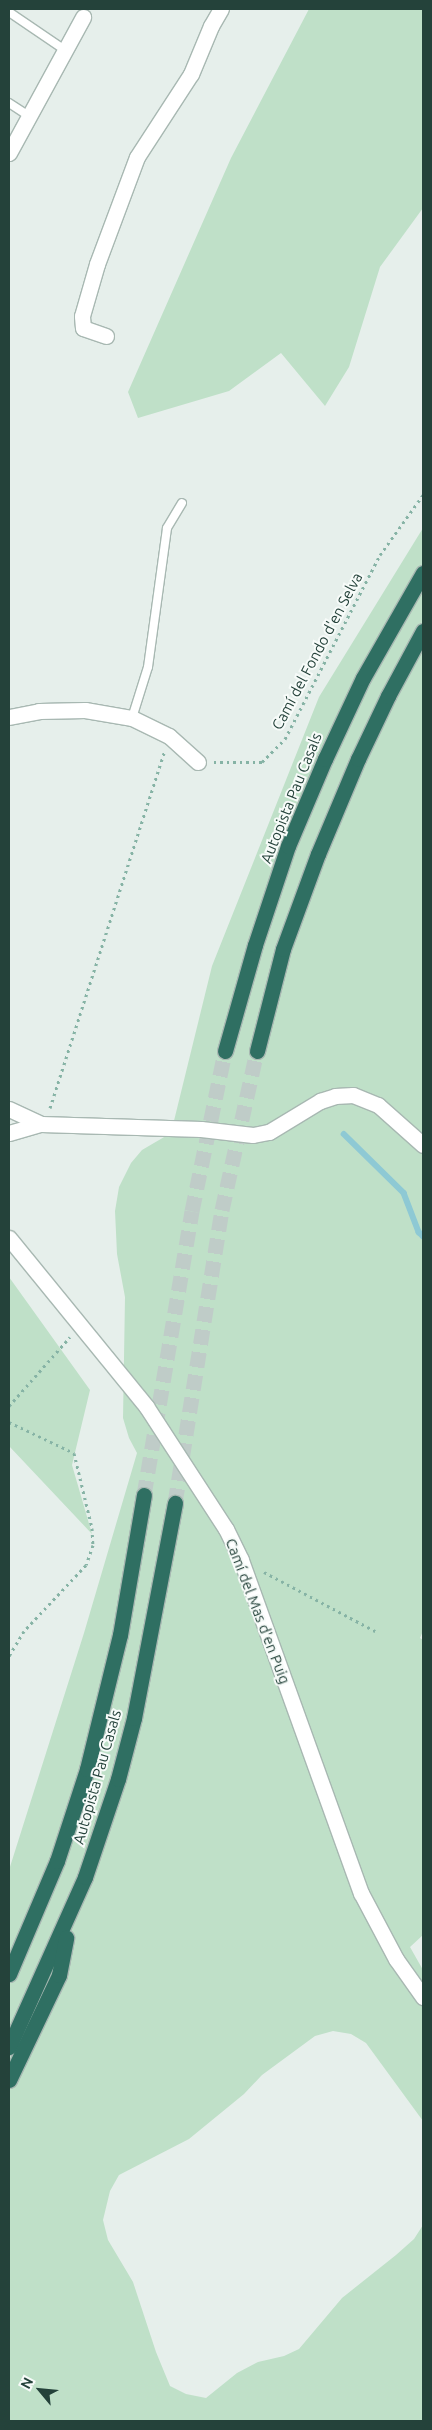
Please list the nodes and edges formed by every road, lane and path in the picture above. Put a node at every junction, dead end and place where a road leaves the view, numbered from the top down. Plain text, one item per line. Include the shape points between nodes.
1 (214, 9) edge
2 (221, 9) edge
3 (9, 12) edge
4 (83, 16) dead end
5 (211, 26) junction
6 (65, 50) junction
7 (9, 103) edge
8 (29, 116) junction
9 (9, 153) edge
10 (106, 336) dead end
11 (423, 495) edge
12 (182, 503) dead end
13 (423, 573) edge
14 (423, 631) edge
15 (9, 717) edge
16 (132, 718) junction
17 (169, 736) junction
18 (198, 762) joint
19 (225, 1051) tunnel mouth
20 (257, 1051) tunnel mouth
21 (9, 1109) edge
22 (41, 1124) junction
23 (9, 1132) edge
24 (423, 1145) edge
25 (9, 1238) edge
26 (80, 1325) junction
27 (9, 1406) edge
28 (9, 1422) edge
29 (144, 1494) tunnel mouth
30 (175, 1503) tunnel mouth
31 (241, 1560) junction
32 (375, 1631) dead end
33 (9, 1656) edge
34 (71, 1911) junction
35 (9, 1974) edge
36 (423, 1997) edge
37 (9, 2047) edge
38 (9, 2080) edge

1 - 5 street
2 - 5 street
3 - 6 lane
4 - 6 street
5 - 10 street via 191,74 137,157 97,264 82,316 83,328
6 - 8 street
7 - 8 lane
8 - 9 street
11 - 18 path, Camí del Fondo d'en Selva via 380,555 285,739 262,762
12 - 16 lane via 167,528 148,667
13 - 19 highway, Autopista Pau Casals via 363,678 292,838 255,945
14 - 20 highway via 358,758 318,854 283,949
15 - 16 street via 39,711 85,710
16 - 17 street
17 - 18 street
17 - 22 path via 52,1104
21 - 22 street
22 - 23 street
22 - 24 street via 232,1131 253,1135 269,1132 320,1101 353,1095 378,1105
25 - 26 street, Camí del Mas d'en Puig
26 - 27 path
26 - 31 street, Camí del Mas d'en Puig via 146,1406 226,1529
28 - 33 path via 74,1453 93,1545 86,1565 24,1631
29 - 35 highway, Autopista Pau Casals via 120,1635 87,1769 58,1861
30 - 34 highway, Autopista Pau Casals via 134,1718 100,1836
31 - 32 path
31 - 36 street, Camí del Mas d'en Puig via 362,1893 396,1959
34 - 37 highway, Autopista Pau Casals
34 - 38 highway via 59,1975

